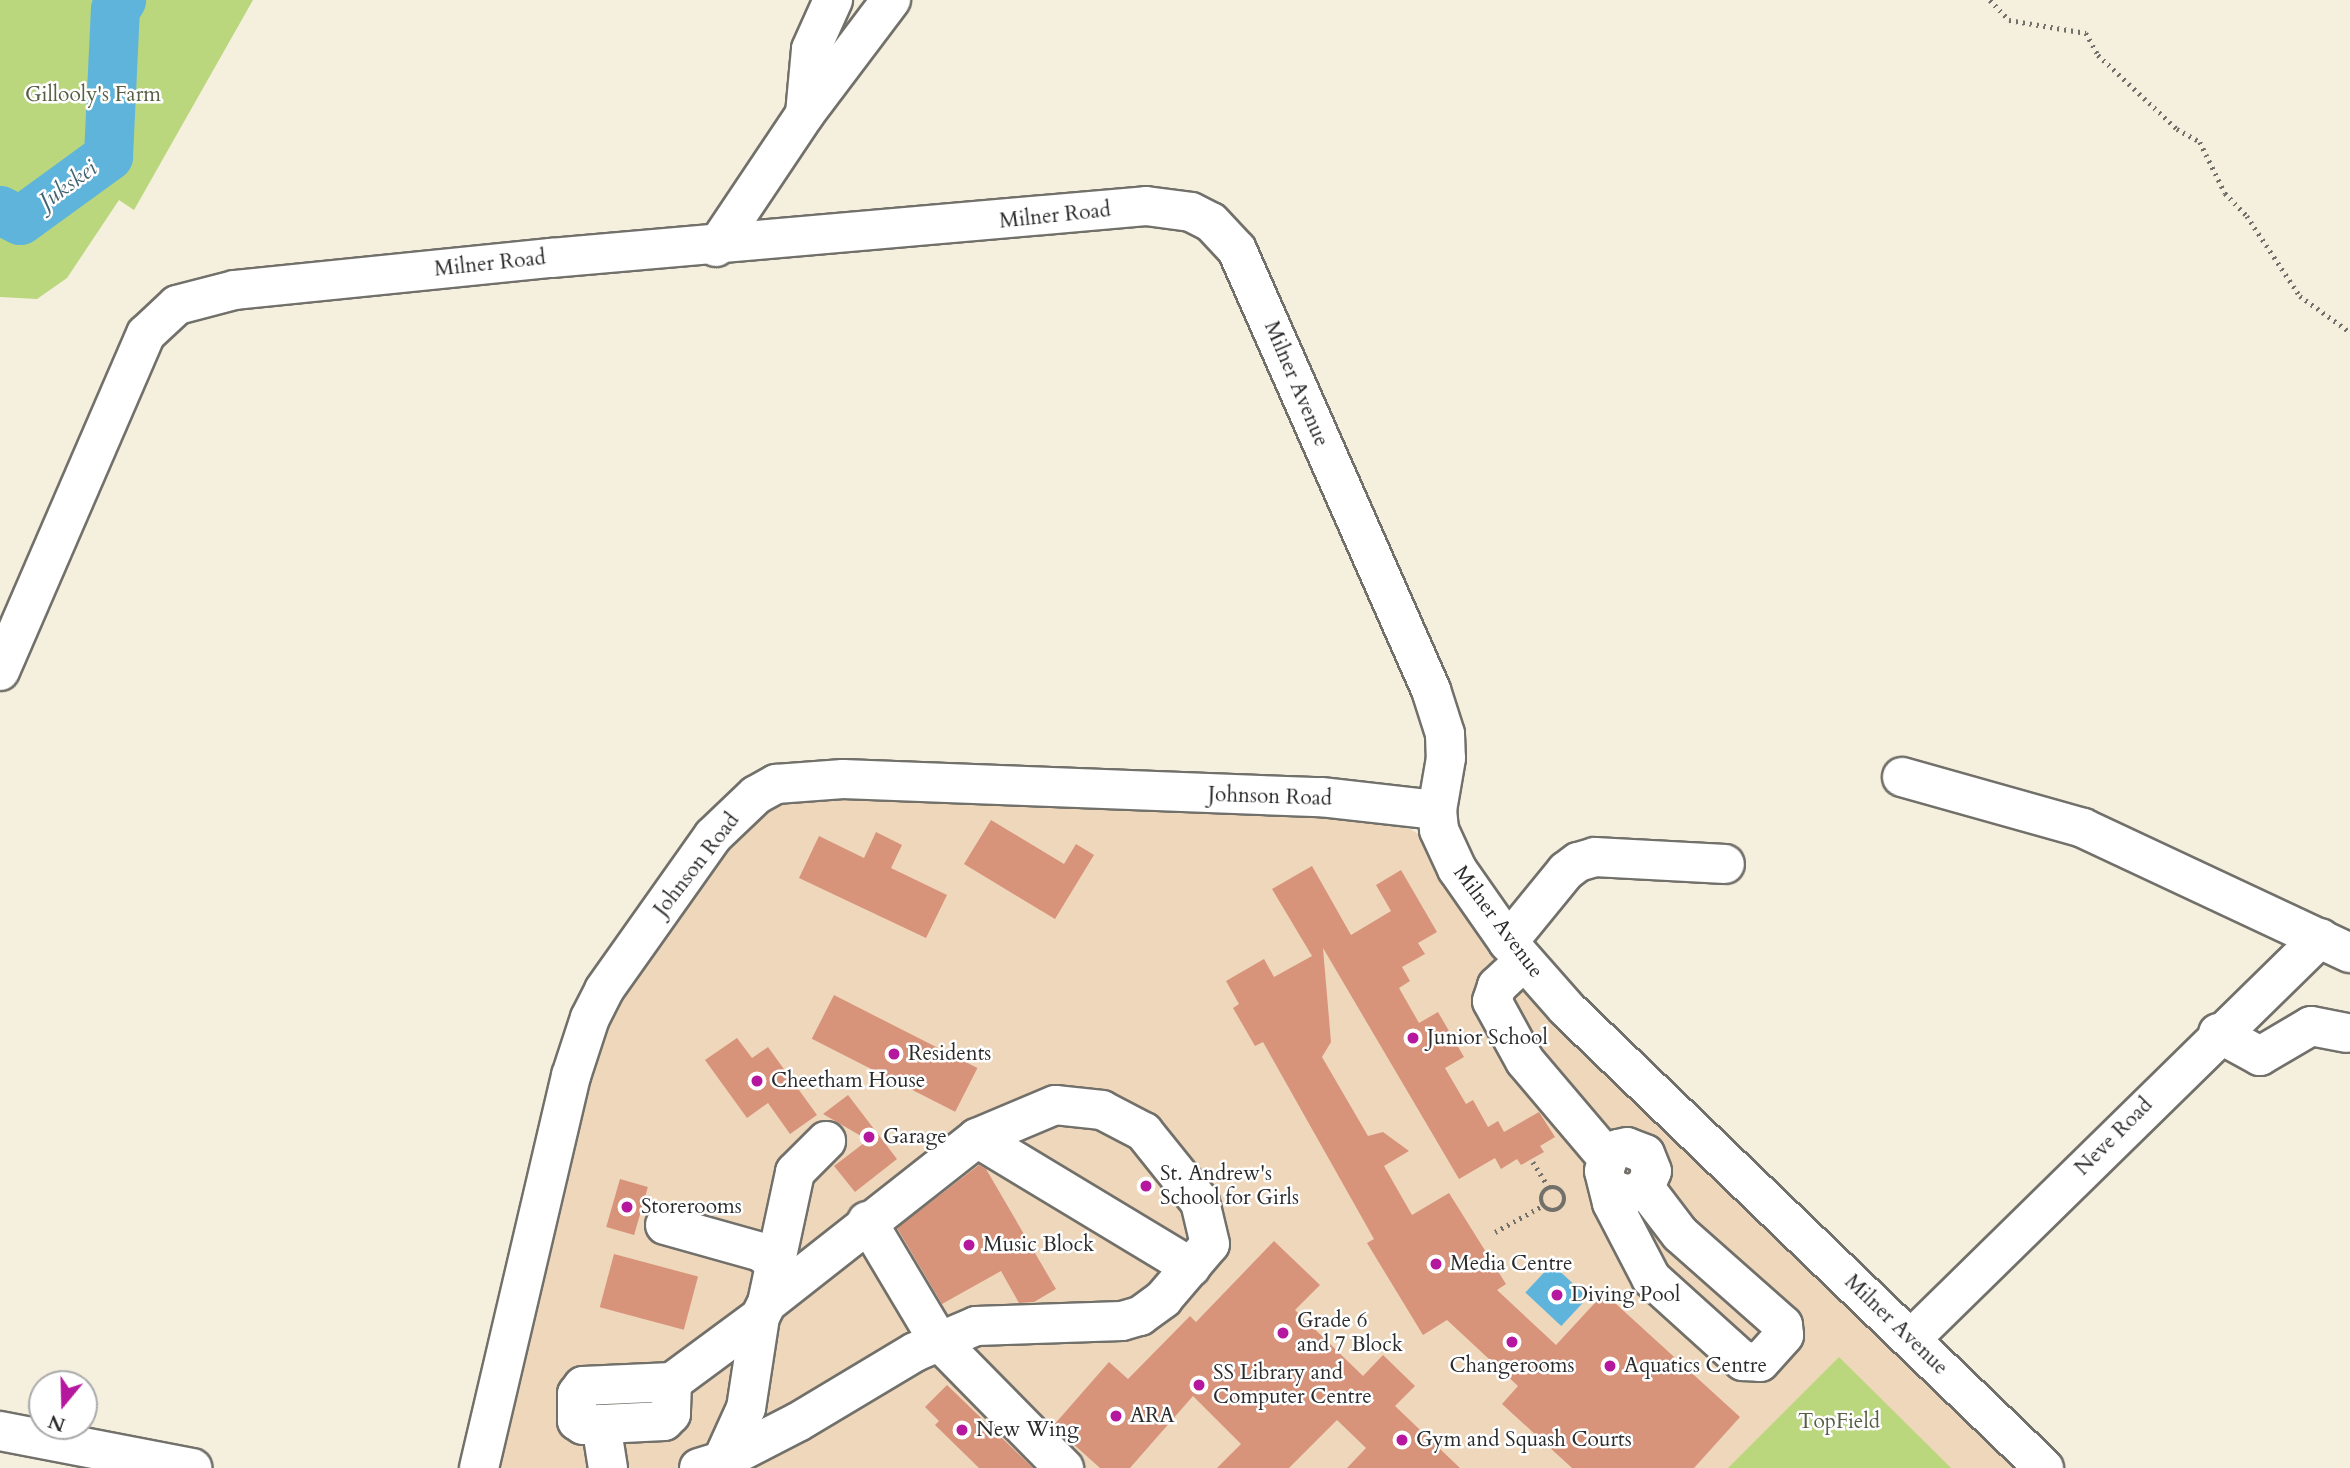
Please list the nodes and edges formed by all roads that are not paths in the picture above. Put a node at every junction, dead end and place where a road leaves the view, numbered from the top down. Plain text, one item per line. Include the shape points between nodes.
1 (833, 0) edge
2 (891, 0) edge
3 (806, 114) junction
4 (1211, 222) joint
5 (716, 247) junction
6 (0, 671) edge
7 (1902, 777) dead end
8 (1437, 810) junction
9 (1725, 864) dead end
10 (2335, 945) edge
11 (1516, 951) junction
12 (2218, 1033) junction
13 (2346, 1033) dead end
14 (1691, 1130) junction
15 (977, 1138) junction
16 (826, 1141) dead end
17 (867, 1221) junction
18 (665, 1225) dead end
19 (776, 1264) junction
20 (1191, 1267) junction
21 (764, 1310) junction
22 (1911, 1339) junction
23 (938, 1340) junction
24 (0, 1432) edge
25 (710, 1465) edge
26 (192, 1468) edge
27 (479, 1468) edge
28 (607, 1468) edge
29 (1064, 1468) edge
30 (2044, 1468) edge

1 - 3 street via 811,49
2 - 3 street
3 - 5 street
4 - 5 street, Milner Road via 1183,210 1146,206
4 - 8 street, Milner Avenue via 1237,250 1431,690 1445,734 1446,758
5 - 6 street, Milner Road via 308,282 235,290 177,305 146,334
7 - 10 street via 2083,828
8 - 11 street, Milner Avenue via 1439,830 1451,858
8 - 27 street, Johnson Road via 1321,797 843,779 776,784 756,795 713,836 604,990 590,1018 570,1076
9 - 11 street via 1595,857 1578,862 1566,871
10 - 12 street, Neve Road
11 - 14 street, Milner Avenue
11 - 14 street via 1493,991 1627,1169
12 - 13 street via 2260,1056 2311,1026
12 - 22 street, Neve Road
14 - 22 street, Milner Avenue
15 - 17 street
15 - 20 street
15 - 20 street via 1055,1105 1102,1110 1143,1132 1173,1166 1204,1213 1210,1244
16 - 19 street via 795,1172
17 - 21 street
17 - 23 street
18 - 19 street via 761,1252
19 - 21 street
20 - 23 street via 1163,1299 1131,1318 976,1325
21 - 25 street via 746,1408
21 - 28 street via 672,1382 583,1387 577,1394 575,1415 591,1423
22 - 30 street, Milner Avenue
23 - 25 street
23 - 29 street
24 - 26 street

